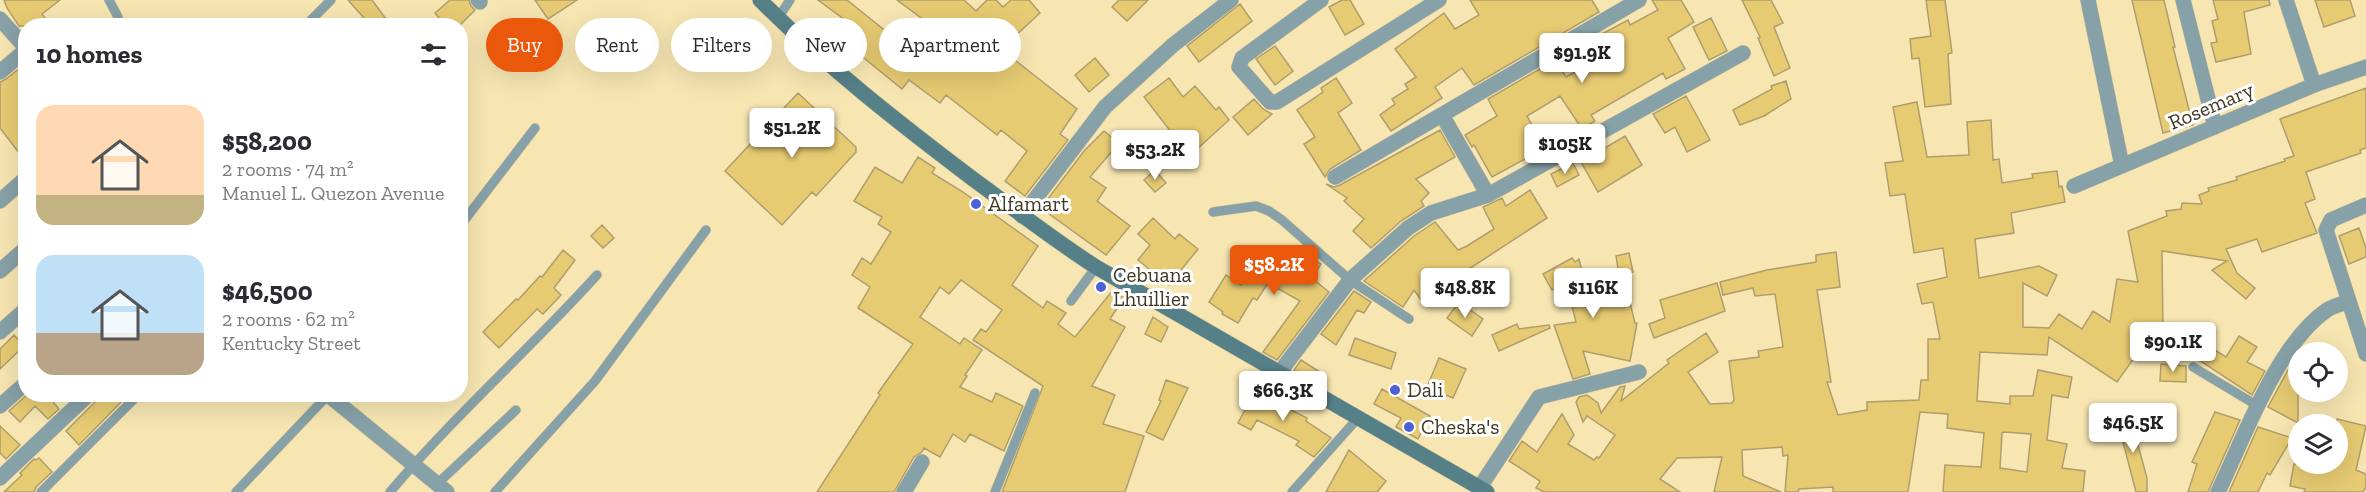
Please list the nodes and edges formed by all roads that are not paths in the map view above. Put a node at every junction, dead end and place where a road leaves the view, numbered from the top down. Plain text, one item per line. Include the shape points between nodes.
1 (109, 0) edge
2 (331, 0) edge
3 (760, 0) edge
4 (790, 0) edge
5 (1231, 0) edge
6 (1321, 0) edge
7 (1439, 0) edge
8 (1639, 0) edge
9 (2088, 0) edge
10 (2183, 0) edge
11 (2286, 0) edge
12 (118, 18) dead end
13 (313, 18) edge
14 (778, 18) junction
15 (0, 19) edge
16 (6, 34) edge
17 (1743, 53) dead end
18 (18, 56) edge
19 (2366, 67) edge
20 (0, 72) edge
21 (2314, 86) junction
22 (1442, 115) junction
23 (2215, 127) junction
24 (536, 128) dead end
25 (2122, 166) junction
26 (1335, 177) dead end
27 (18, 185) edge
28 (2074, 186) dead end
29 (1488, 195) junction
30 (0, 201) edge
31 (2366, 205) edge
32 (1213, 212) dead end
33 (468, 216) edge
34 (1022, 216) junction
35 (706, 230) dead end
36 (18, 255) edge
37 (1096, 267) junction
38 (0, 271) edge
39 (597, 275) dead end
40 (1350, 280) junction
41 (1071, 301) dead end
42 (2349, 301) junction
43 (18, 316) edge
44 (1409, 319) dead end
45 (0, 332) edge
46 (2366, 354) edge
47 (2193, 367) dead end
48 (1639, 372) dead end
49 (1278, 373) junction
50 (18, 389) edge
51 (1035, 393) dead end
52 (81, 402) edge
53 (131, 402) edge
54 (320, 402) edge
55 (336, 402) edge
56 (0, 406) edge
57 (2258, 406) junction
58 (516, 410) dead end
59 (1358, 418) junction
60 (922, 462) dead end
61 (414, 464) junction
62 (0, 478) edge
63 (442, 488) edge
64 (1483, 490) edge
65 (41, 492) edge
66 (236, 492) edge
67 (390, 492) edge
68 (495, 492) edge
69 (904, 492) edge
70 (995, 492) edge
71 (1292, 492) edge
72 (2218, 492) edge

1 - 12 lane
2 - 13 lane
3 - 14 main road
4 - 14 lane
5 - 34 street via 1105,106
6 - 7 street via 1242,58 1239,67 1270,102 1276,102
8 - 22 street
9 - 25 street
10 - 23 street
11 - 21 street
14 - 34 main road via 891,118
15 - 16 street
17 - 29 street
18 - 20 street
19 - 21 street, Rosemary
21 - 23 street, Rosemary
22 - 26 street
22 - 29 street
23 - 25 street, Rosemary
24 - 33 lane
25 - 28 street, Rosemary
27 - 30 street
29 - 40 street via 1431,213 1408,228
31 - 42 street via 2331,220 2326,230
32 - 40 lane via 1256,206 1269,211
34 - 37 main road
35 - 68 lane via 595,381
36 - 38 street
37 - 41 lane
37 - 49 main road
39 - 61 lane
40 - 44 lane
40 - 49 street
42 - 46 street
42 - 57 street via 2328,310 2306,329 2271,379
43 - 45 street
47 - 57 lane
48 - 64 street via 1539,398
49 - 59 main road
50 - 56 street
51 - 70 lane
52 - 62 street
53 - 65 lane
54 - 66 lane
55 - 61 street
57 - 72 street
58 - 63 lane
59 - 64 main road
59 - 71 lane
60 - 69 street
61 - 63 street
61 - 67 lane

